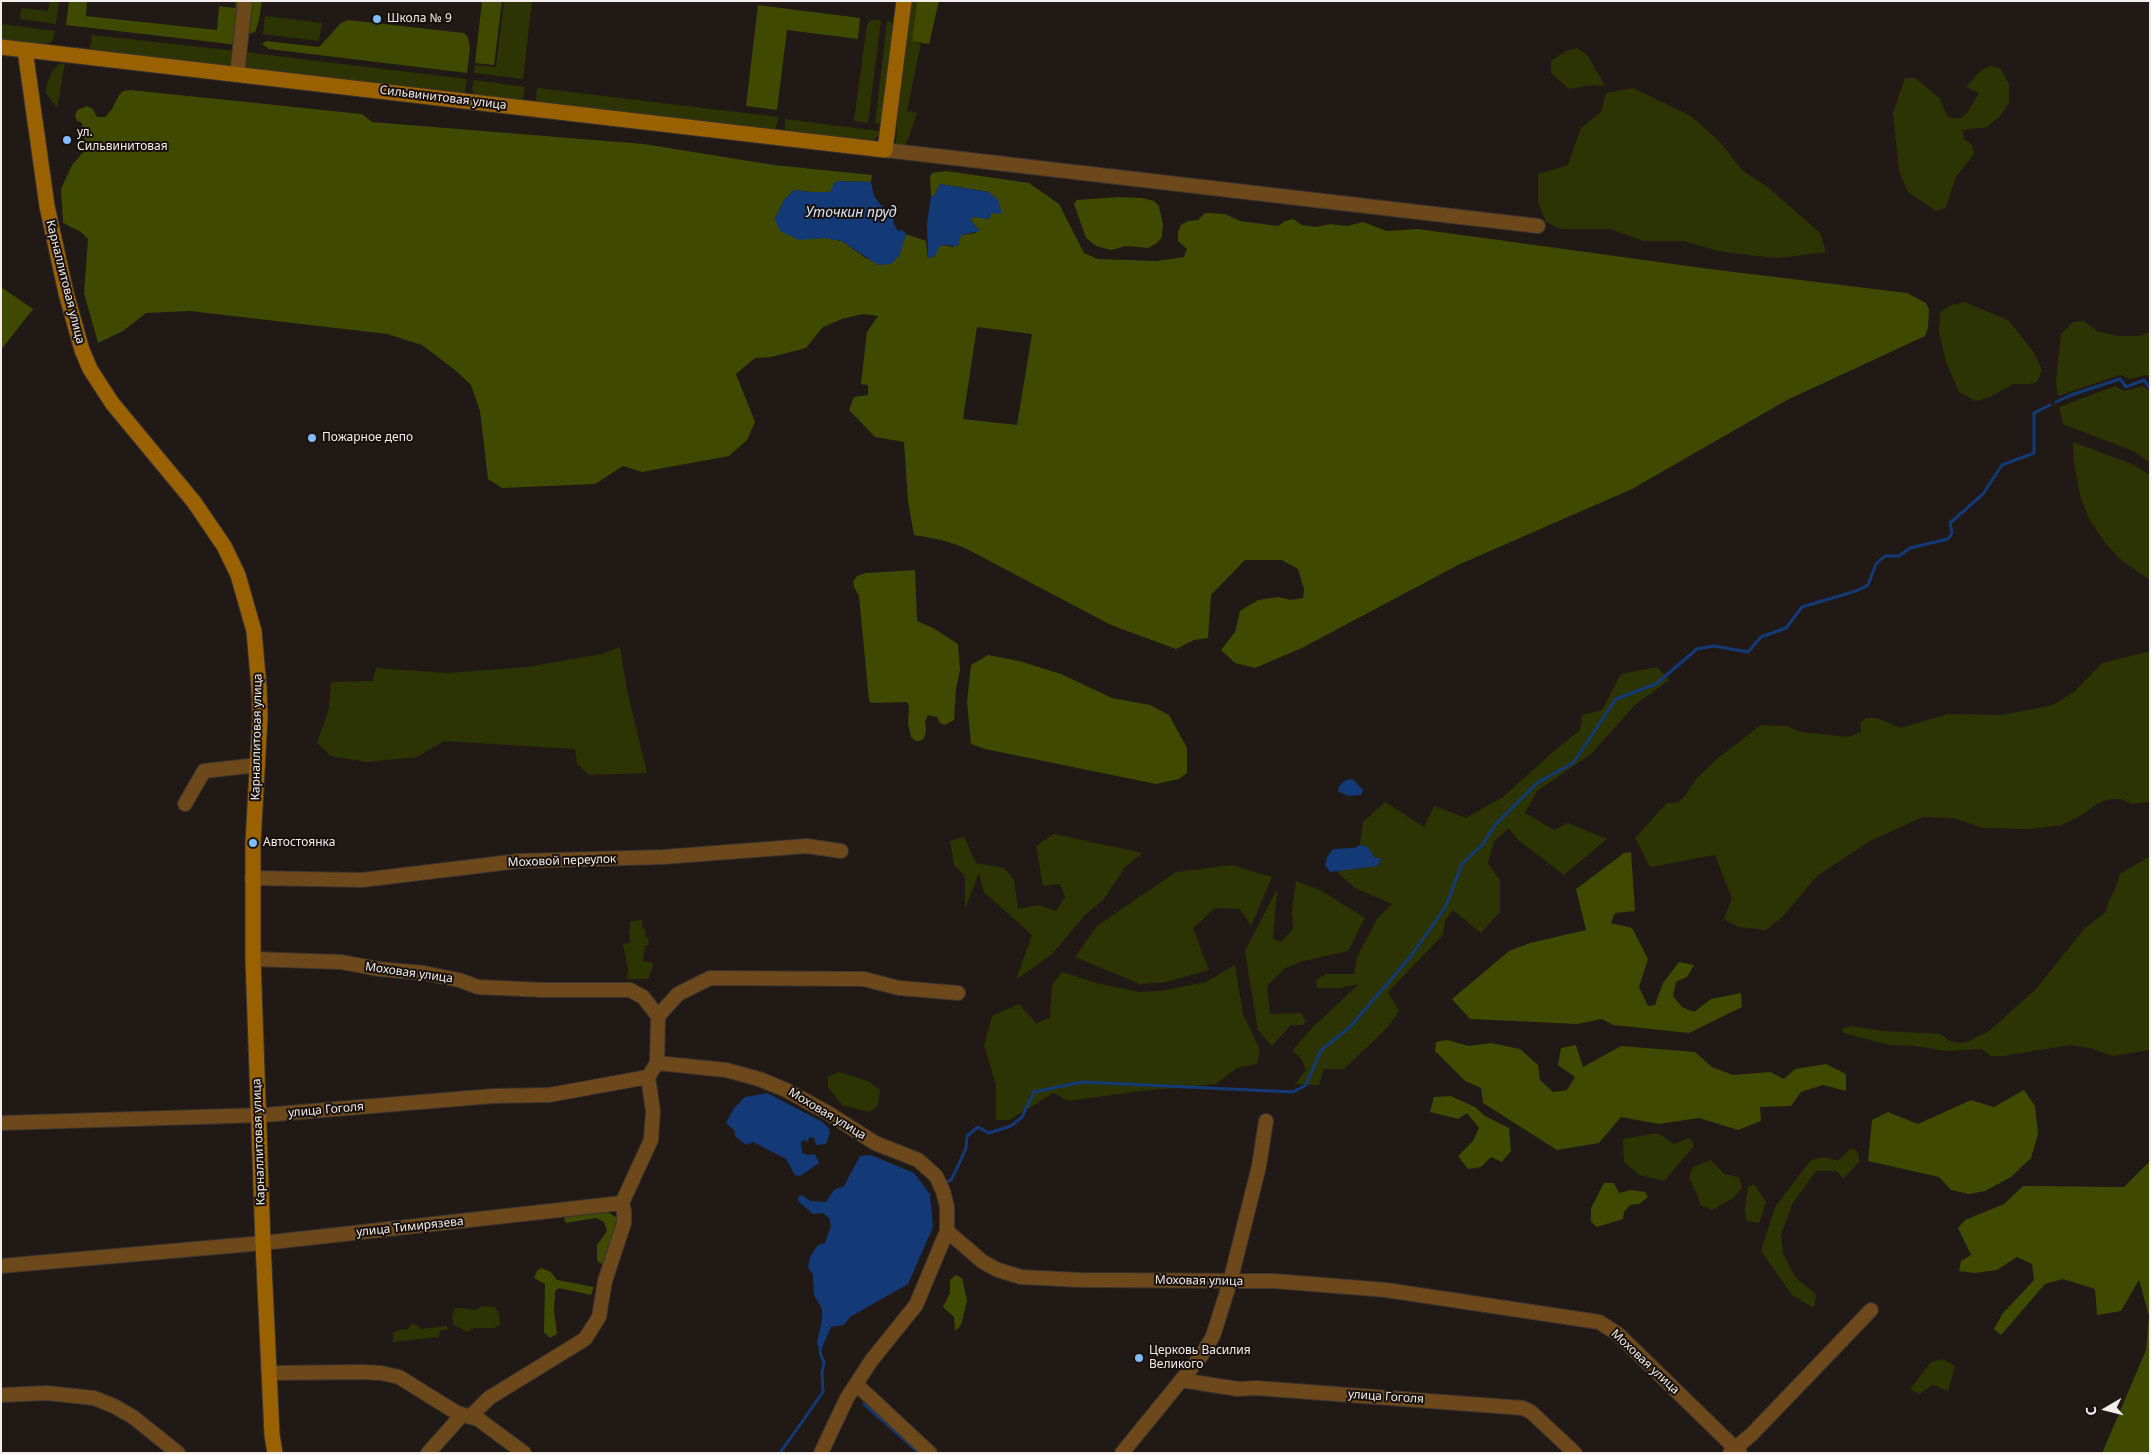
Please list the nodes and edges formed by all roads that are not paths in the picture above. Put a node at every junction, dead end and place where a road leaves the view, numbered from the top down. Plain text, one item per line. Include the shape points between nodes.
1 (245, 1) edge
2 (904, 1) edge
3 (1, 47) edge
4 (25, 50) junction
5 (237, 75) junction
6 (885, 150) junction
7 (1538, 226) dead end
8 (258, 765) junction
9 (185, 804) dead end
10 (841, 851) dead end
11 (252, 878) junction
12 (252, 959) junction
13 (958, 993) dead end
14 (658, 1016) junction
15 (657, 1063) junction
16 (648, 1077) junction
17 (259, 1115) junction
18 (1266, 1121) dead end
19 (1, 1123) edge
20 (622, 1203) junction
21 (947, 1231) junction
22 (263, 1243) junction
23 (1, 1266) edge
24 (1230, 1282) junction
25 (1871, 1310) dead end
26 (269, 1373) junction
27 (1182, 1380) junction
28 (857, 1384) junction
29 (1, 1395) edge
30 (466, 1416) junction
31 (1735, 1451) edge
32 (178, 1453) edge
33 (275, 1453) edge
34 (428, 1453) edge
35 (524, 1453) edge
36 (821, 1453) edge
37 (930, 1453) edge
38 (1122, 1453) edge
39 (1575, 1453) edge

1 - 5 street
2 - 6 street
3 - 4 street, Сильвинитовая улица
4 - 5 street, Сильвинитовая улица
4 - 8 street, Карналлитовая улица via 47,206 82,350 101,388 194,502 224,546 238,575 251,617 256,656 260,703
5 - 6 street, Сильвинитовая улица
6 - 7 street
8 - 9 street via 204,771
8 - 11 street, Карналлитовая улица
10 - 11 street, Моховой переулок via 807,846 664,857 519,861 362,880
11 - 12 street, Карналлитовая улица
12 - 14 street, Моховая улица via 341,962 424,973 460,980 478,988 630,990 643,997
12 - 17 street, Карналлитовая улица
13 - 14 street via 899,988 864,979 710,978 678,994
14 - 15 street
15 - 16 street
15 - 21 street, Моховая улица via 692,1065 759,1078 828,1113 875,1143 918,1160 936,1176 943,1190
16 - 17 street, улица Гоголя via 549,1095 493,1096
16 - 20 street via 653,1111 651,1140
17 - 19 street, улица Гоголя
17 - 22 street, Карналлитовая улица
18 - 24 street via 1259,1166
20 - 22 street, улица Тимирязева
20 - 30 street via 624,1223 605,1281 599,1317 585,1339 489,1398
21 - 24 street, Моховая улица via 983,1262 1021,1277
21 - 28 street via 916,1305 871,1361
22 - 23 street, улица Тимирязева
22 - 26 street, Карналлитовая улица
24 - 27 street via 1213,1336
24 - 31 street, Моховая улица via 1274,1281 1386,1290 1599,1322 1618,1334
25 - 31 street
26 - 30 street via 382,1373 399,1377 457,1414
26 - 33 street, Карналлитовая улица
27 - 38 street
27 - 39 street, улица Гоголя via 1238,1389 1523,1408
28 - 36 street
28 - 37 street
29 - 32 street via 47,1393 94,1398 133,1417
30 - 34 street
30 - 35 street via 478,1419

